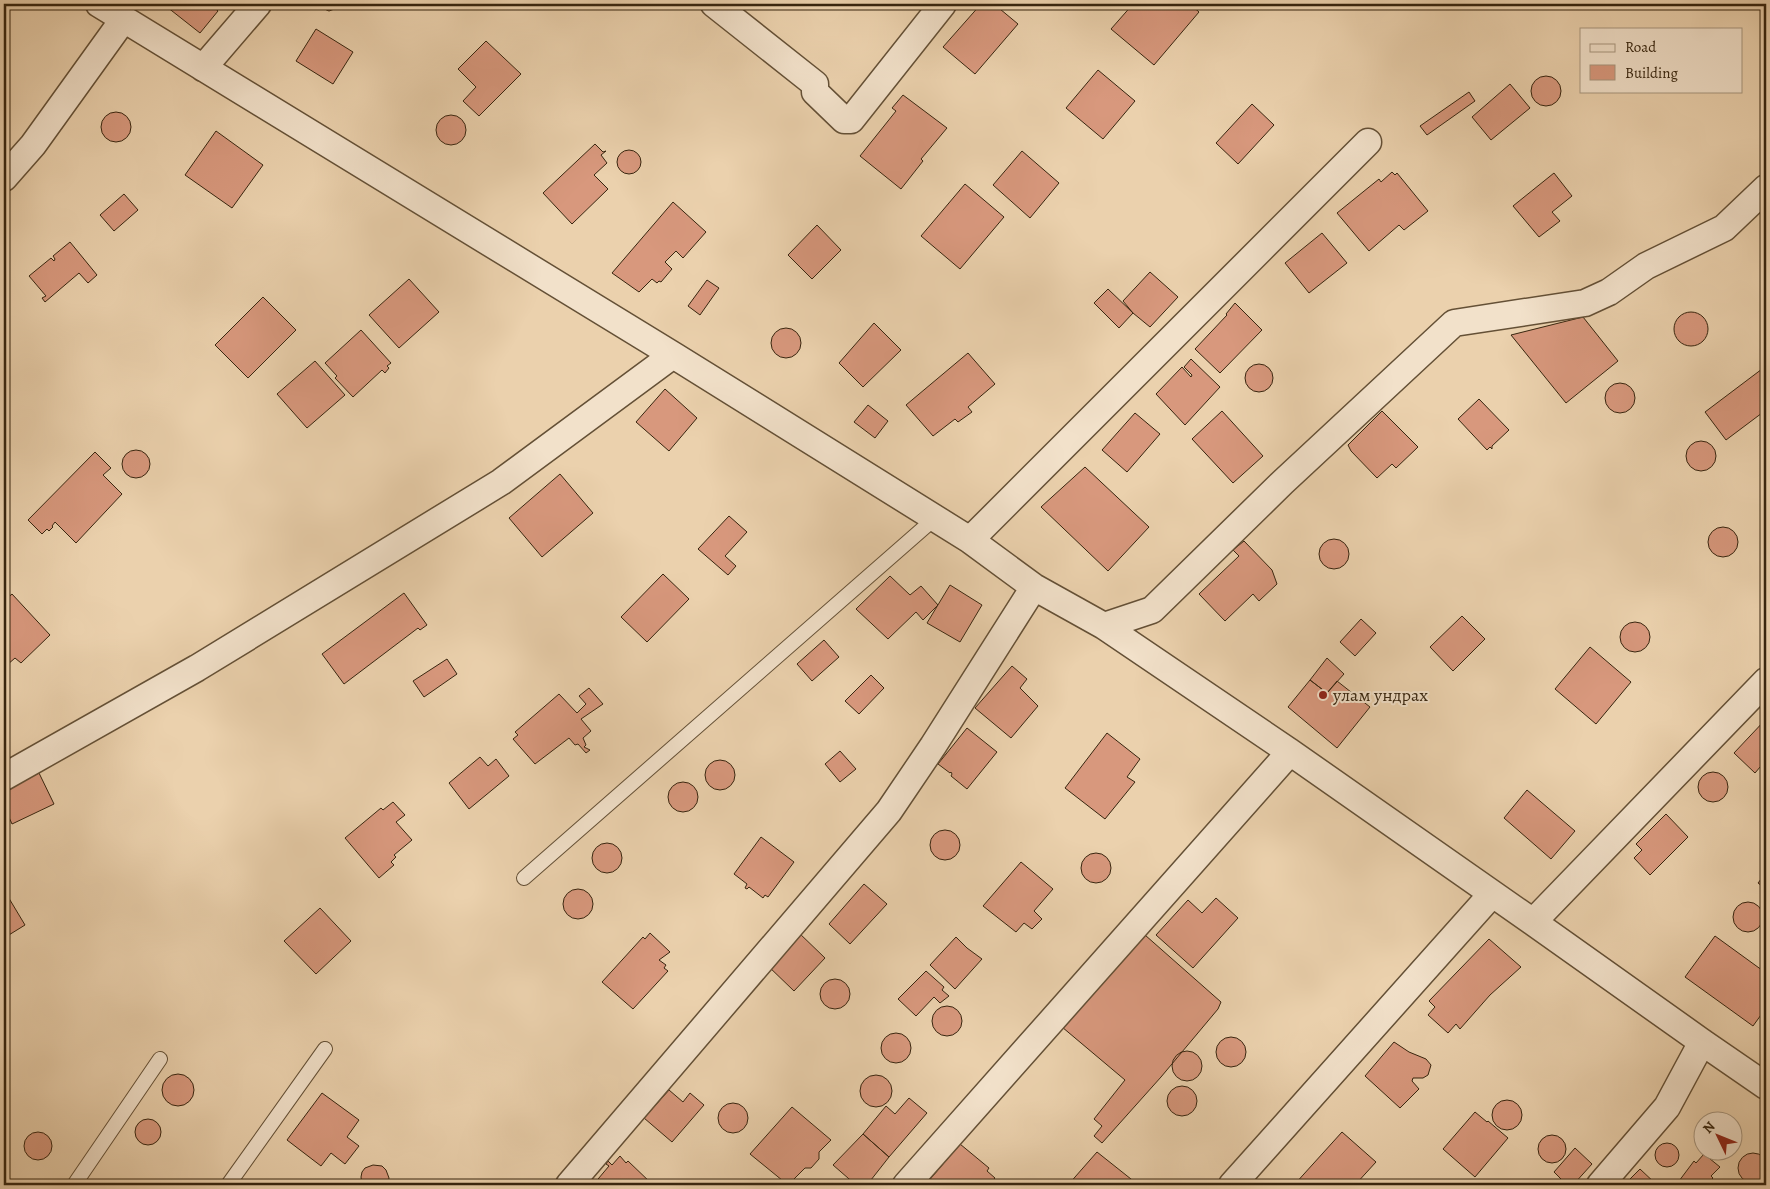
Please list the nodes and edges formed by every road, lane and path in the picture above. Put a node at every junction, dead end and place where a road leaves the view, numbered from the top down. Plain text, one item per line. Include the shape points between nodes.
1 (99, 4) edge
2 (258, 4) edge
3 (714, 4) edge
4 (943, 4) edge
5 (123, 20) junction
6 (203, 68) junction
7 (1368, 142) dead end
8 (4, 178) edge
9 (1766, 188) edge
10 (673, 356) junction
11 (934, 519) junction
12 (970, 540) junction
13 (1034, 587) junction
14 (1104, 626) junction
15 (1766, 681) edge
16 (1290, 752) junction
17 (4, 777) edge
18 (524, 878) dead end
19 (1492, 894) junction
20 (1533, 922) junction
21 (1702, 1042) junction
22 (325, 1049) dead end
23 (160, 1059) dead end
24 (1762, 1075) edge
25 (74, 1185) edge
26 (228, 1185) edge
27 (569, 1185) edge
28 (906, 1185) edge
29 (1232, 1185) edge
30 (1600, 1185) edge

1 - 5 street
2 - 6 street
3 - 4 street via 815,84 815,92 844,120 851,120
5 - 6 street
5 - 8 street via 33,145
6 - 10 street
7 - 12 street
9 - 14 street via 1724,228 1646,266 1608,292 1585,303 1454,323 1283,482 1152,610
10 - 11 street
10 - 17 street via 501,482 197,668
11 - 12 street
11 - 18 lane
12 - 13 street
13 - 14 street
13 - 27 street via 889,811
14 - 16 street
15 - 20 street
16 - 19 street
16 - 28 street
19 - 20 street
19 - 29 street
20 - 21 street
21 - 24 street
21 - 30 street via 1667,1107
22 - 26 lane
23 - 25 lane

